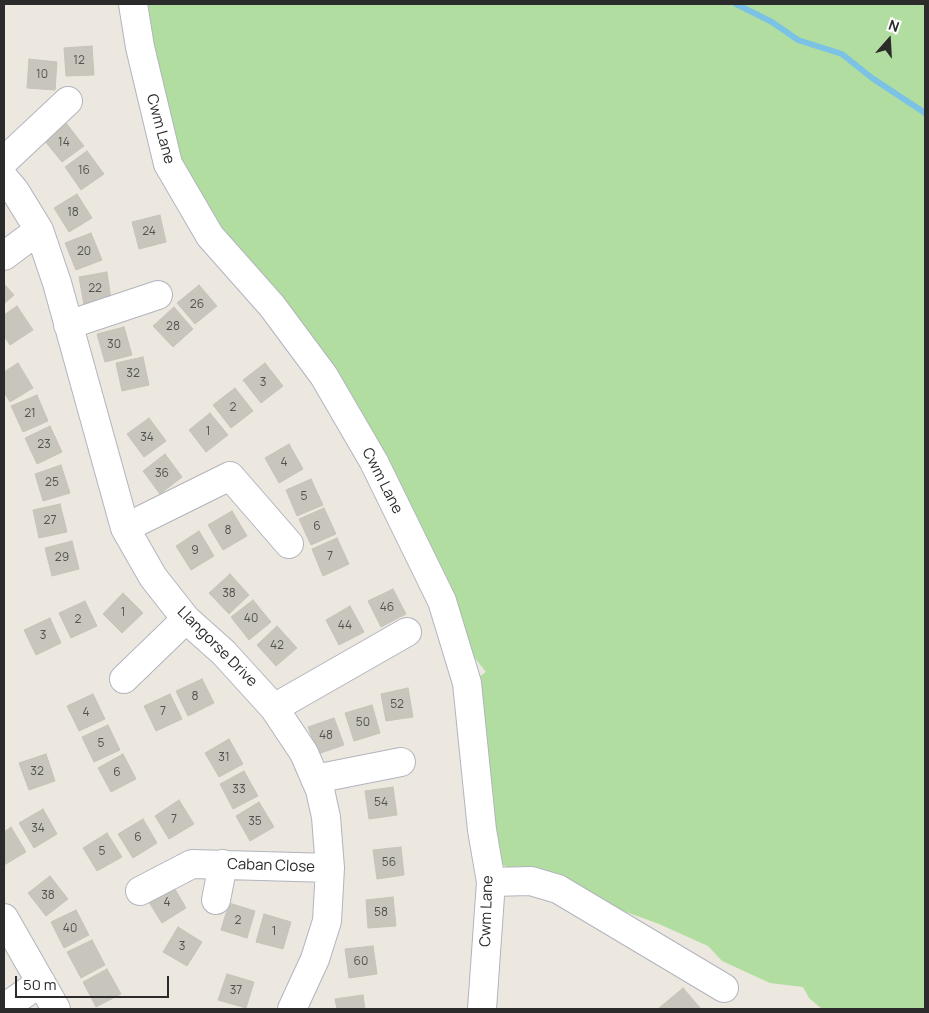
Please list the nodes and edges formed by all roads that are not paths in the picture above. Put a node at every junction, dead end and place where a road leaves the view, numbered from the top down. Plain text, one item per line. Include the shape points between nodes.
1 (133, 4) edge
2 (68, 101) dead end
3 (4, 161) edge
4 (4, 178) edge
5 (39, 230) junction
6 (4, 256) edge
7 (158, 295) dead end
8 (68, 325) junction
9 (125, 528) junction
10 (289, 544) dead end
11 (186, 619) junction
12 (407, 632) dead end
13 (124, 679) dead end
14 (274, 708) junction
15 (401, 762) dead end
16 (315, 779) junction
17 (218, 864) junction
18 (330, 868) junction
19 (491, 882) junction
20 (140, 891) dead end
21 (216, 900) dead end
22 (4, 918) edge
23 (41, 982) junction
24 (724, 988) dead end
25 (4, 1008) edge
26 (56, 1009) edge
27 (292, 1009) edge
28 (482, 1009) edge

1 - 19 street, Cwm Lane via 168,164 210,236 272,306 324,376 374,462 442,601 467,683 482,830
2 - 3 street
4 - 5 street, Llangorse Drive
5 - 6 street
5 - 8 street, Llangorse Drive
7 - 8 street
8 - 9 street, Llangorse Drive
9 - 10 street via 230,476
9 - 11 street, Llangorse Drive via 152,577
11 - 13 street
11 - 14 street, Llangorse Drive via 224,652
12 - 14 street
14 - 16 street, Llangorse Drive via 304,753
15 - 16 street
16 - 18 street, Llangorse Drive via 326,817
17 - 18 street, Caban Close
17 - 20 street, Caban Close via 192,864
17 - 21 street
18 - 27 street, Llangorse Drive via 327,921 315,959
19 - 24 street via 531,882 558,889
19 - 28 street, Cwm Lane
22 - 23 street
23 - 25 street
23 - 26 street

